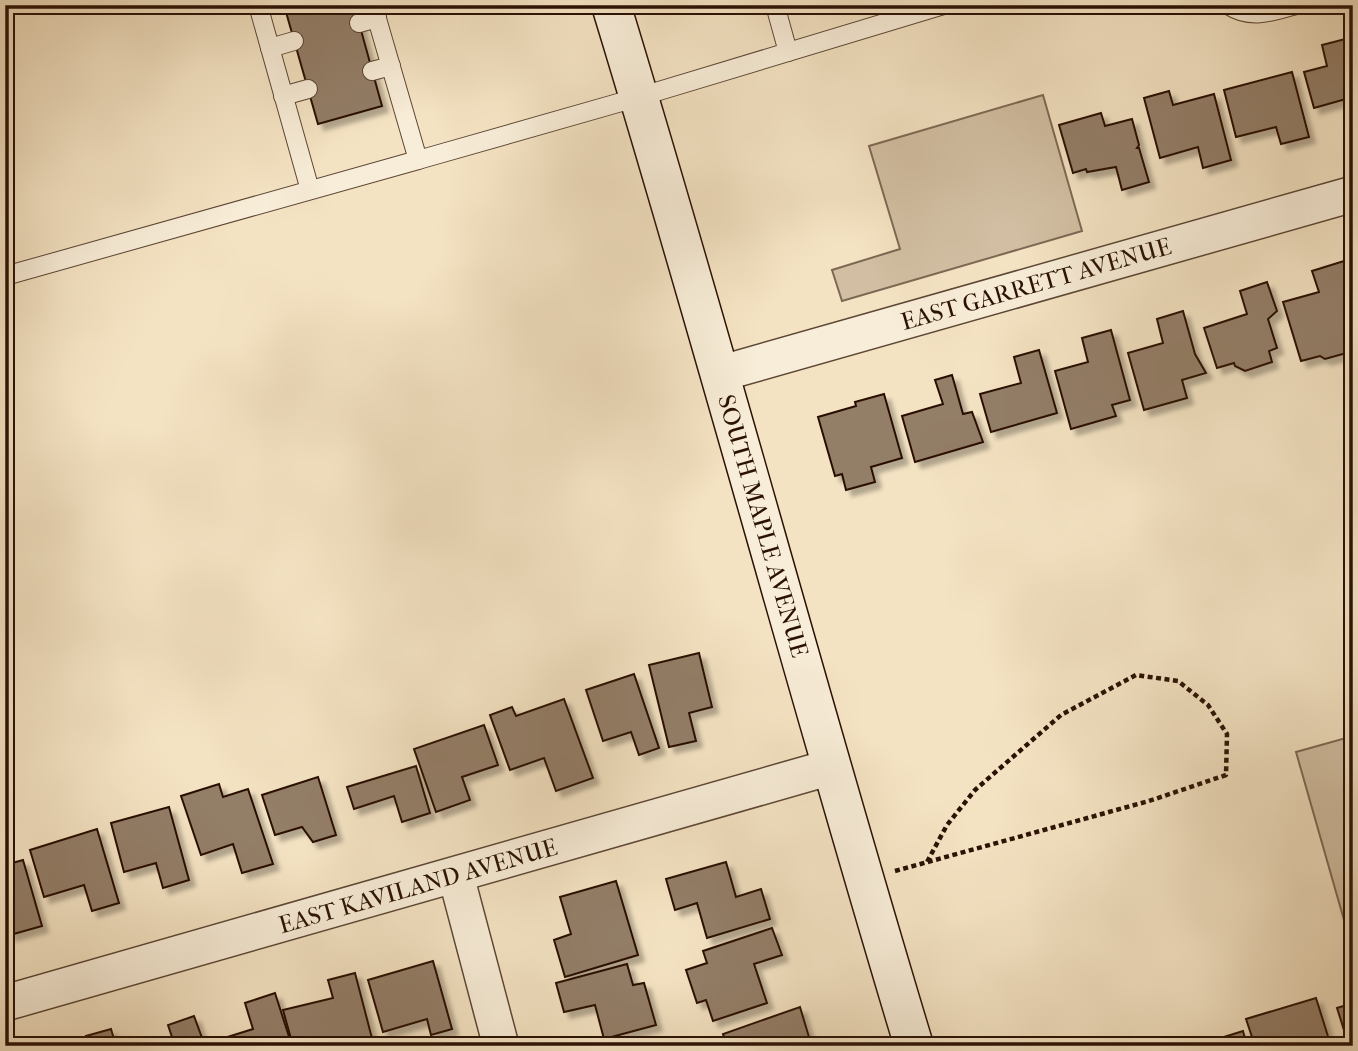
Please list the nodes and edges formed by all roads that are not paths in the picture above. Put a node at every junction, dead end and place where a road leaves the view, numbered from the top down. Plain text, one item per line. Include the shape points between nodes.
1 (258, 5) edge
2 (611, 5) edge
3 (775, 5) edge
4 (944, 5) edge
5 (1227, 5) edge
6 (1296, 5) edge
7 (375, 12) edge
8 (359, 23) dead end
9 (294, 41) dead end
10 (270, 48) junction
11 (788, 52) junction
12 (391, 66) junction
13 (372, 71) dead end
14 (308, 89) dead end
15 (283, 96) junction
16 (639, 97) junction
17 (418, 160) junction
18 (310, 190) junction
19 (1353, 194) edge
20 (5, 276) edge
21 (719, 374) junction
22 (831, 767) junction
23 (456, 876) junction
24 (5, 1003) edge
25 (500, 1046) edge
26 (915, 1046) edge

1 - 10 lane
2 - 16 main road, SOUTH MAPLE AVENUE
3 - 11 lane
4 - 11 lane
5 - 6 lane via 1259,16
7 - 8 lane
7 - 12 lane
9 - 10 lane
10 - 15 lane
11 - 16 lane
12 - 13 lane
12 - 17 lane
14 - 15 lane
15 - 18 lane
16 - 17 lane
16 - 21 main road, SOUTH MAPLE AVENUE
17 - 18 lane
18 - 20 lane
19 - 21 street, EAST GARRETT AVENUE
21 - 22 main road, SOUTH MAPLE AVENUE
22 - 23 street, EAST KAVILAND AVENUE
22 - 26 main road, SOUTH MAPLE AVENUE
23 - 24 street, EAST KAVILAND AVENUE
23 - 25 street

